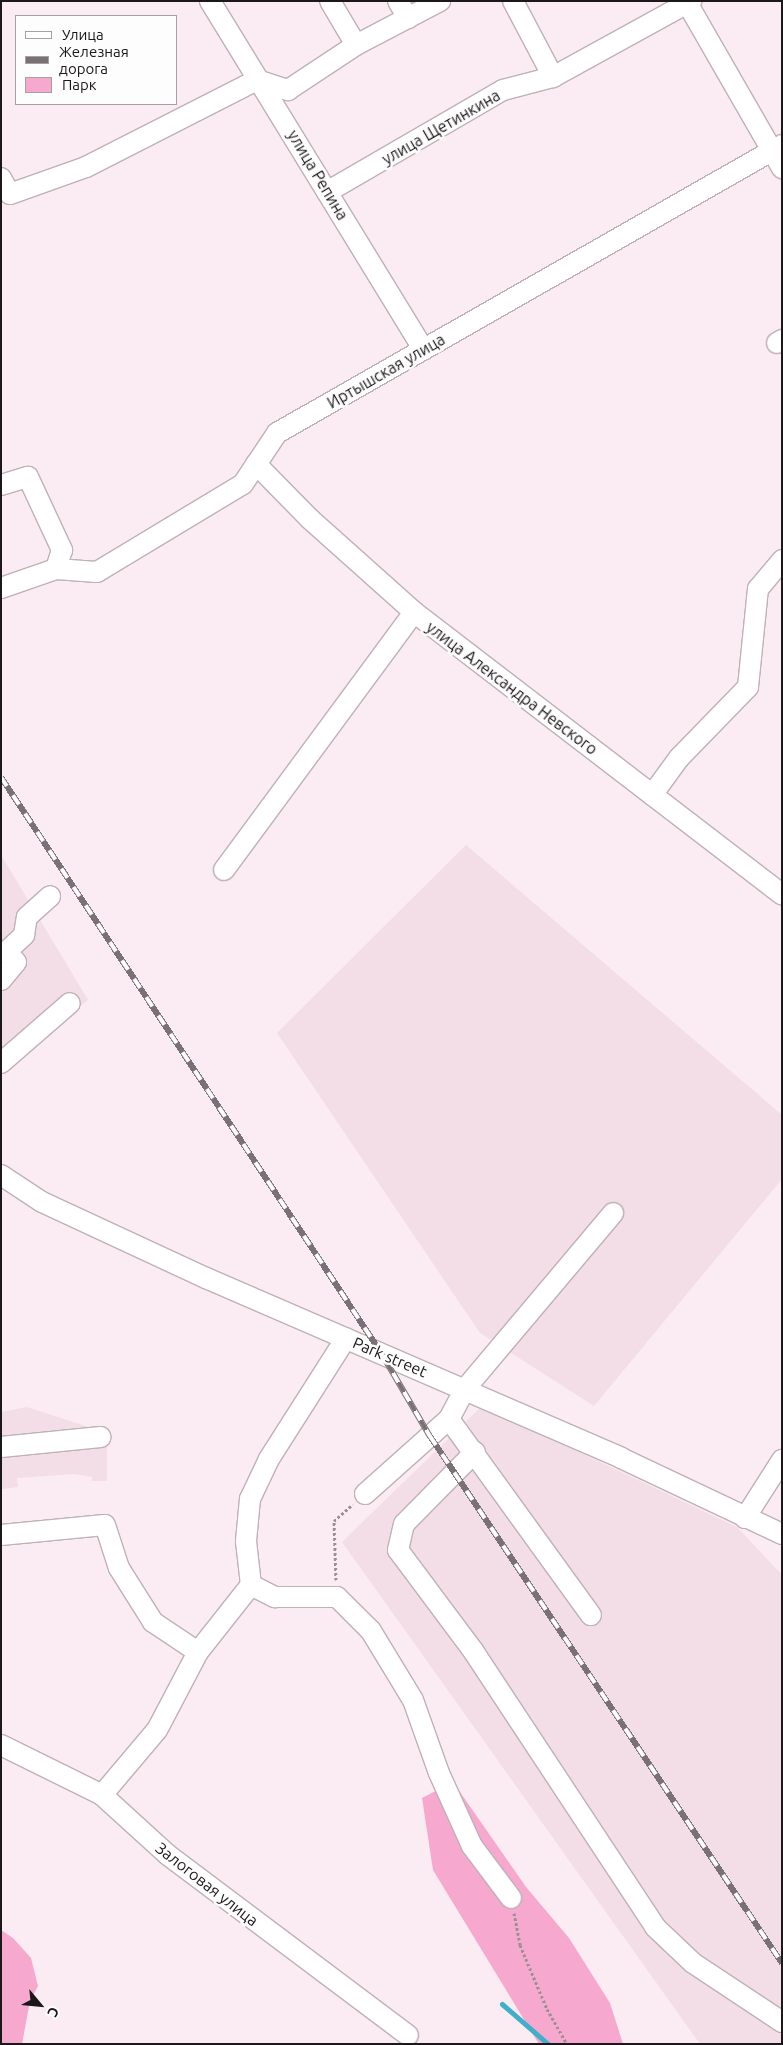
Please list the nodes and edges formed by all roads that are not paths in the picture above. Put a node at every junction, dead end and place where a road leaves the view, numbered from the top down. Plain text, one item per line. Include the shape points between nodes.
1 (210, 1) edge
2 (330, 1) edge
3 (440, 1) edge
4 (513, 1) edge
5 (688, 2) edge
6 (403, 10) edge
7 (356, 45) junction
8 (553, 77) junction
9 (257, 80) junction
10 (779, 155) edge
11 (6, 186) edge
12 (327, 192) junction
13 (424, 350) junction
14 (256, 464) junction
15 (1, 485) edge
16 (782, 560) edge
17 (56, 569) junction
18 (1, 588) edge
19 (414, 612) junction
20 (652, 795) junction
21 (224, 870) dead end
22 (782, 894) edge
23 (50, 896) dead end
24 (1, 980) edge
25 (70, 1003) dead end
26 (1, 1064) edge
27 (1, 1175) edge
28 (613, 1213) dead end
29 (346, 1338) junction
30 (465, 1388) junction
31 (449, 1419) junction
32 (101, 1437) dead end
33 (1, 1447) edge
34 (475, 1452) junction
35 (782, 1460) edge
36 (365, 1494) road end
37 (745, 1518) junction
38 (782, 1534) edge
39 (1, 1535) edge
40 (251, 1586) junction
41 (591, 1615) dead end
42 (198, 1652) junction
43 (1, 1745) edge
44 (102, 1795) junction
45 (511, 1898) road end
46 (782, 2022) edge
47 (408, 2035) dead end

1 - 9 street, улица Репина
2 - 7 street
3 - 6 street
4 - 8 street
5 - 8 street, улица Щетинкина
5 - 10 street
6 - 7 street
7 - 9 street via 288,90
8 - 12 street, улица Щетинкина via 503,90
9 - 11 street via 86,167
9 - 12 street, улица Репина
10 - 13 street, Иртышская улица
12 - 13 street, улица Репина
13 - 14 street, Иртышская улица via 277,433
14 - 17 street, Иртышская улица via 243,484 98,572
14 - 19 street, улица Александра Невского via 310,519
15 - 17 street via 28,477 62,550
16 - 20 street via 758,589 748,688 680,758
17 - 18 street, Иртышская улица
19 - 20 street, улица Александра Невского
19 - 21 street
20 - 22 street, улица Александра Невского
23 - 24 street via 26,918 24,935 6,952 16,962
25 - 26 street
27 - 29 street, Park street via 42,1202
28 - 30 street
29 - 30 street, Park street
29 - 40 street via 269,1459 250,1499 246,1541
30 - 31 street
30 - 37 street, Park street
31 - 34 street
31 - 36 street
32 - 33 street
34 - 41 street
34 - 46 street via 404,1524 398,1550 474,1652 655,1928 693,1963
35 - 37 street
37 - 38 street, Park street
39 - 42 street via 105,1524 119,1568 153,1622
40 - 42 street
40 - 45 street via 275,1597 337,1597 370,1631 413,1700 472,1846
42 - 44 street via 157,1730
43 - 44 street, Залоговая улица
44 - 47 street, Залоговая улица via 168,1856

